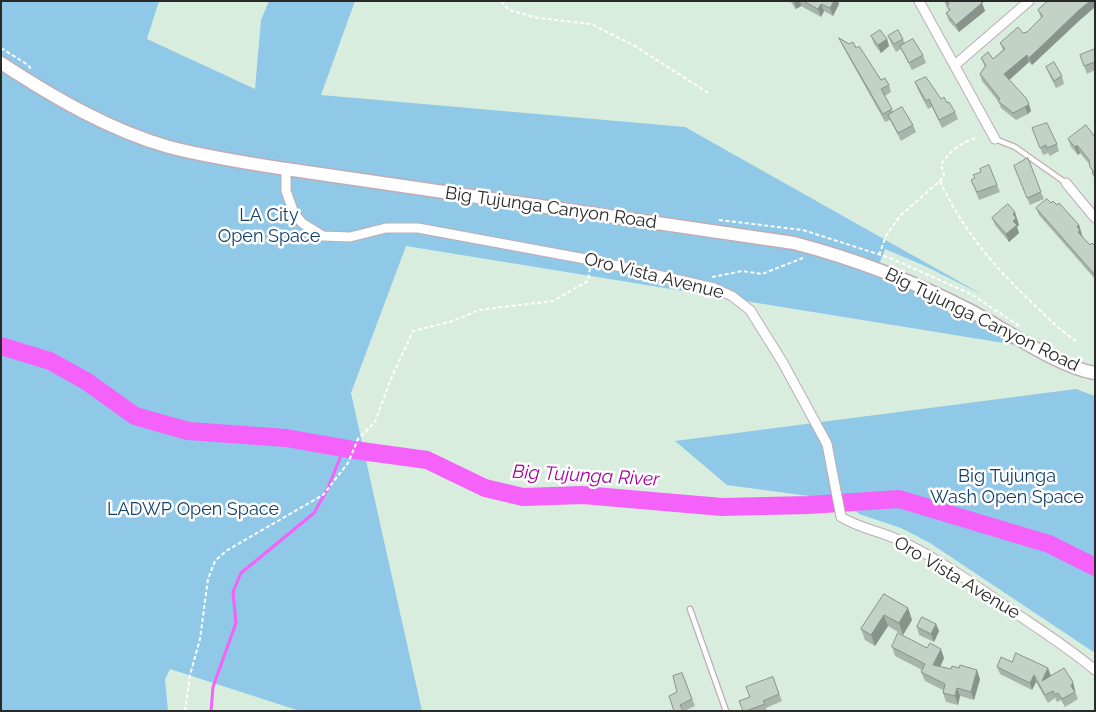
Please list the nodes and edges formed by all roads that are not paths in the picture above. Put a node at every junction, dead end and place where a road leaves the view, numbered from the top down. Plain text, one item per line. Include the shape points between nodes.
1 (920, 1) edge
2 (1029, 1) edge
3 (1, 63) edge
4 (955, 65) junction
5 (995, 139) joint
6 (286, 169) junction
7 (1066, 183) joint
8 (1095, 218) edge
9 (1095, 373) edge
10 (690, 609) dead end
11 (1095, 670) edge
12 (726, 711) edge

1 - 4 street
2 - 4 street
3 - 6 street, Big Tujunga Canyon Road via 52,95 128,132 168,146
4 - 5 street
5 - 7 lane via 1015,147
6 - 9 street, Big Tujunga Canyon Road via 803,246 895,275 970,310 1040,350
6 - 11 street, Oro Vista Avenue via 286,191 294,213 302,223 323,236 350,237 386,228 418,228 591,260 723,291 742,302 767,334 827,444 841,517 858,527 901,541 930,557 1064,644
7 - 8 street
10 - 12 lane

